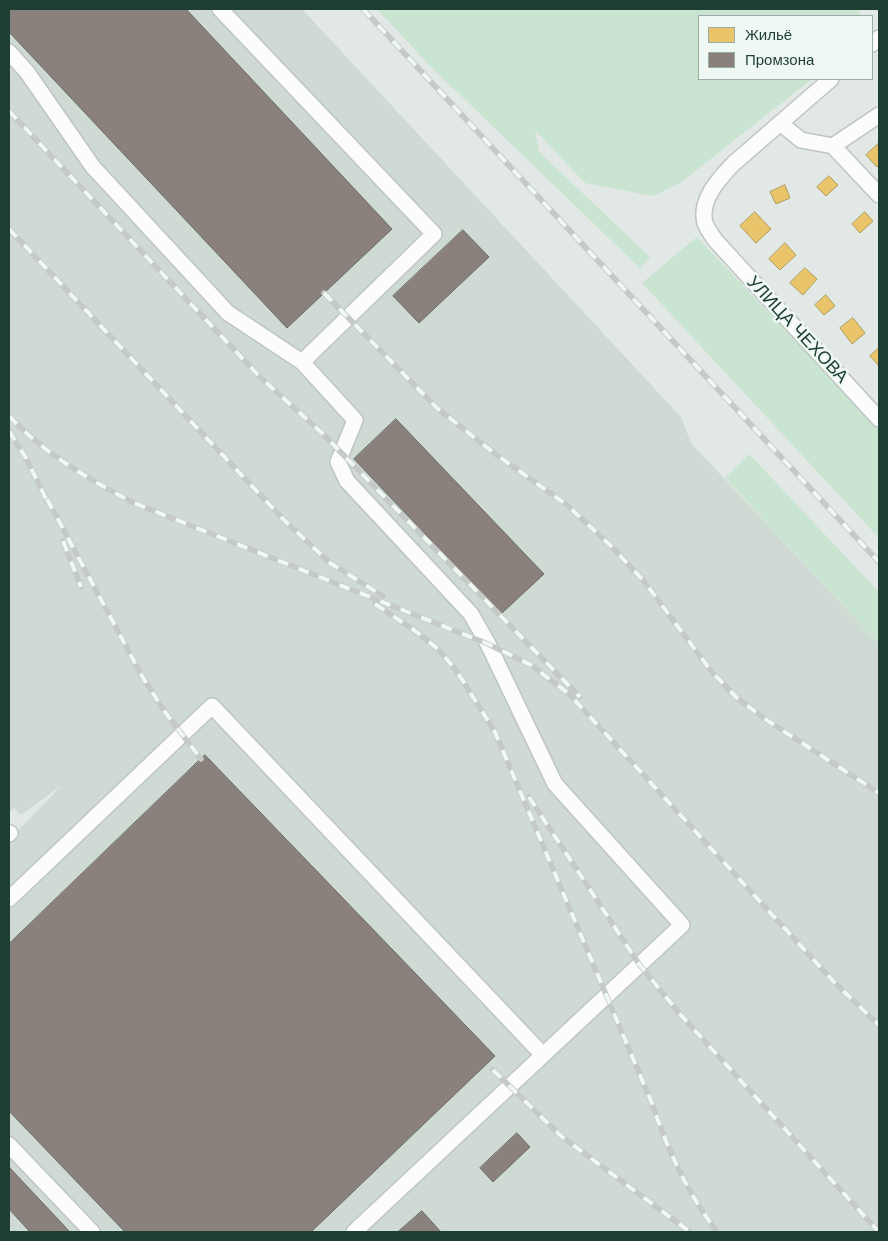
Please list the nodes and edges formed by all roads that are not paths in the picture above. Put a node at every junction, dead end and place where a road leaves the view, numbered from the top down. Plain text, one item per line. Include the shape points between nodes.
1 (220, 9) edge
2 (9, 52) edge
3 (830, 80) edge
4 (879, 115) edge
5 (780, 123) junction
6 (833, 146) junction
7 (879, 195) edge
8 (302, 362) junction
9 (879, 419) edge
10 (9, 899) edge
11 (543, 1056) junction
12 (9, 1145) edge
13 (92, 1232) edge
14 (354, 1232) edge

1 - 8 street via 434,234
2 - 8 street via 27,72 93,167 228,312
3 - 5 street, УЛИЦА ЧЕХОВА
4 - 6 street
5 - 6 street via 800,140
5 - 9 street, УЛИЦА ЧЕХОВА via 719,179 706,200 705,222 715,240
6 - 7 street
8 - 11 street via 355,420 338,462 347,481 470,614 488,644 555,784 682,925
10 - 11 street via 212,706
11 - 14 street
12 - 13 street

